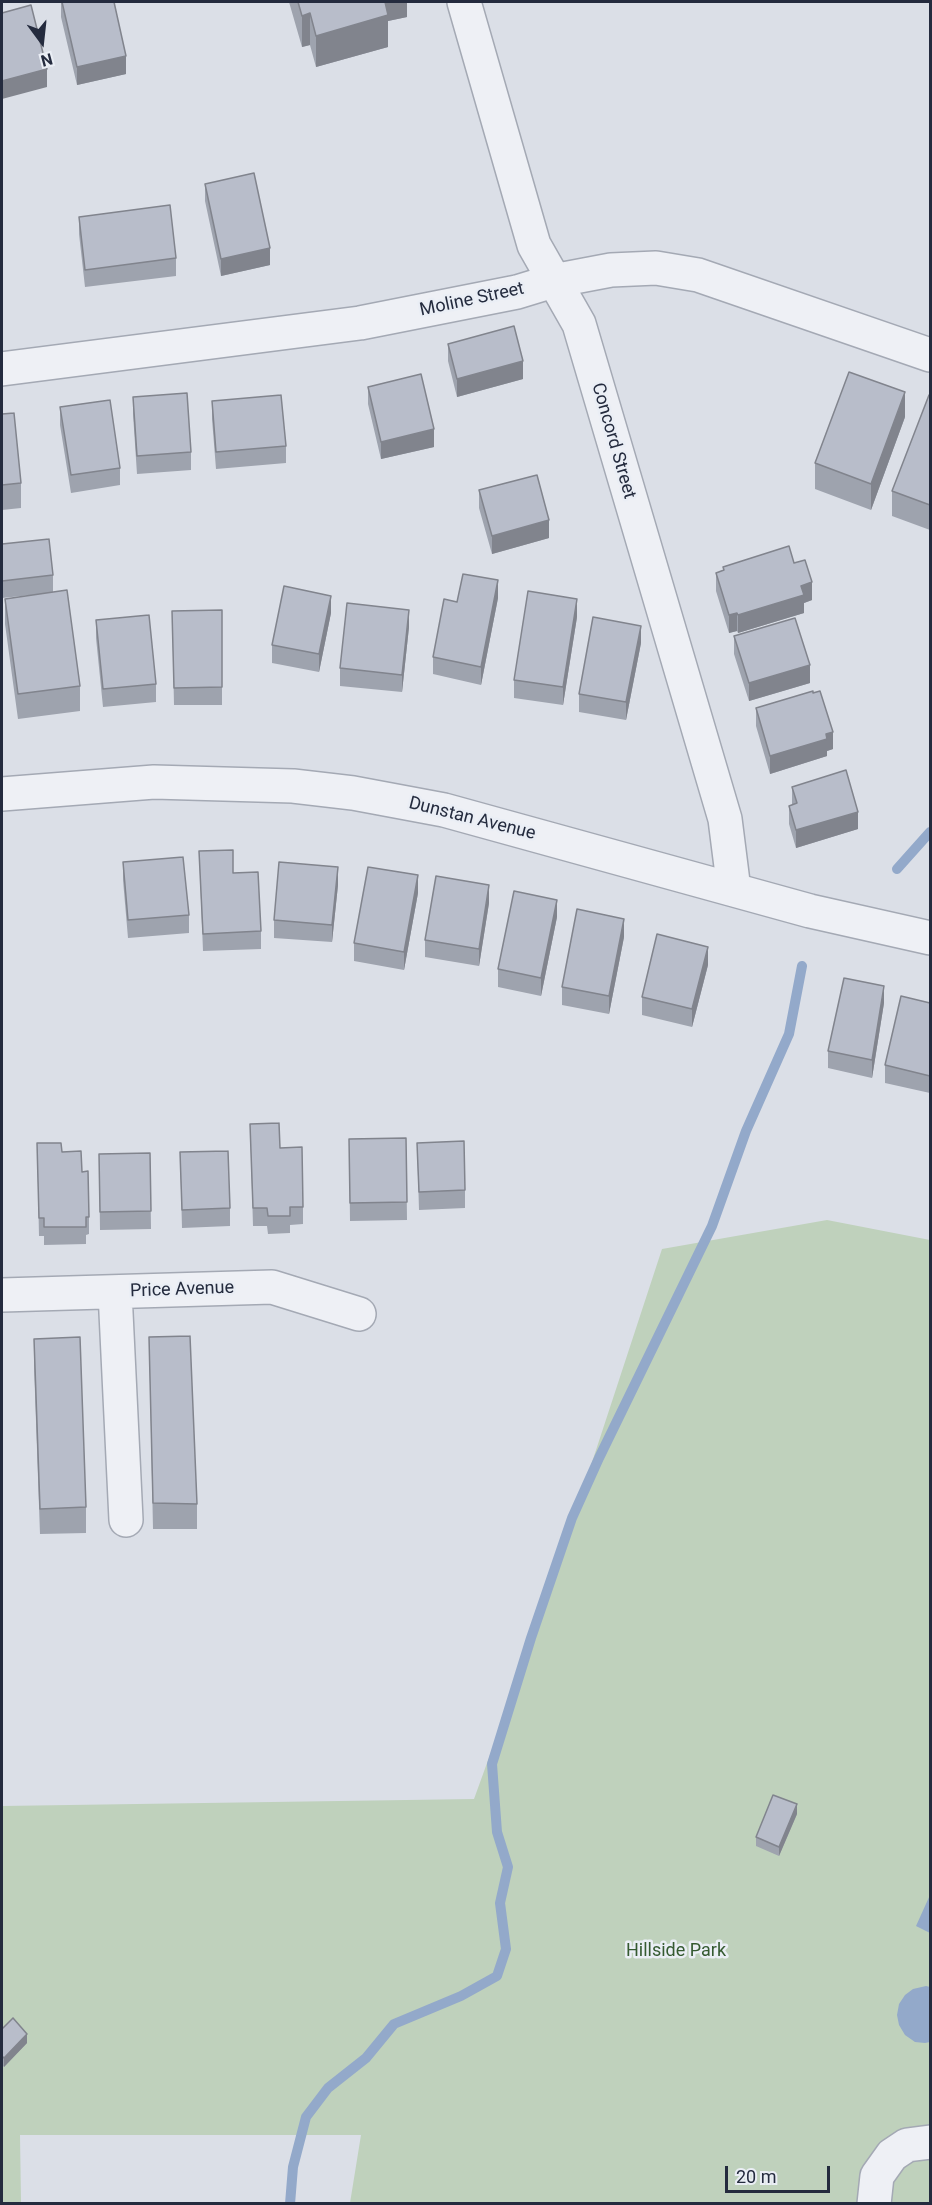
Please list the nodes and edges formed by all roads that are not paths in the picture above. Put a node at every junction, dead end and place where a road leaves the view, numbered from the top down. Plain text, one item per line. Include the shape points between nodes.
1 (464, 2) edge
2 (554, 281) junction
3 (930, 355) edge
4 (2, 369) edge
5 (2, 794) edge
6 (734, 890) junction
7 (930, 938) edge
8 (115, 1292) junction
9 (2, 1295) edge
10 (359, 1314) dead end
11 (126, 1520) dead end
12 (930, 2142) edge
13 (874, 2204) edge

1 - 2 street, Concord Street via 534,244
2 - 3 street, Moline Street via 611,270 656,268 698,275
2 - 4 street, Moline Street via 517,292 360,322
2 - 6 street, Concord Street via 579,324 725,819
5 - 6 street, Dunstan Avenue via 154,782 282,786 353,793 444,810
6 - 7 street, Dunstan Avenue
8 - 9 street, Price Avenue
8 - 10 street, Price Avenue via 272,1287
8 - 11 street
12 - 13 street via 907,2145 892,2155 877,2176

